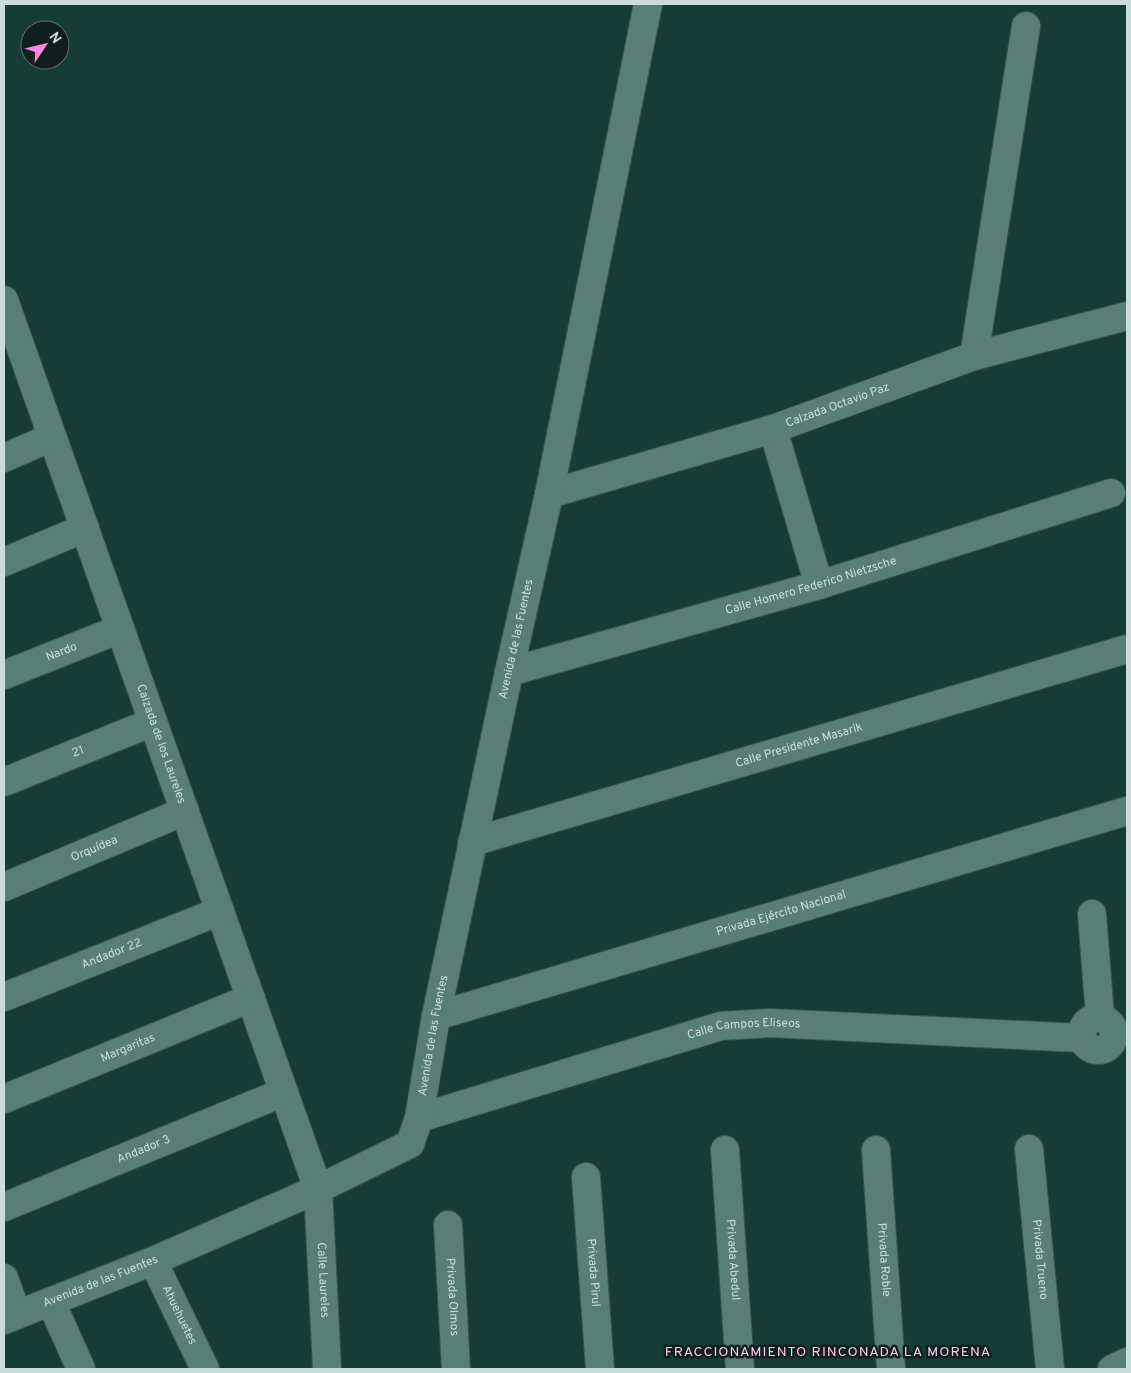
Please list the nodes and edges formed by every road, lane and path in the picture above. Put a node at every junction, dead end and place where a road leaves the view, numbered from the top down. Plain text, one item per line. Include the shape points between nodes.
1 (648, 4) edge
2 (1026, 26) dead end
3 (4, 300) edge
4 (1127, 316) edge
5 (12, 349) edge
6 (974, 356) junction
7 (773, 429) junction
8 (52, 437) junction
9 (4, 458) edge
10 (1111, 493) dead end
11 (549, 494) junction
12 (84, 528) junction
13 (4, 562) edge
14 (818, 584) junction
15 (120, 629) junction
16 (1127, 649) edge
17 (509, 672) junction
18 (4, 675) edge
19 (153, 722) junction
20 (4, 782) edge
21 (185, 811) junction
22 (1127, 811) edge
23 (472, 842) junction
24 (4, 886) edge
25 (220, 911) junction
26 (1092, 914) dead end
27 (4, 997) edge
28 (251, 998) junction
29 (436, 1016) junction
30 (284, 1092) junction
31 (4, 1099) edge
32 (419, 1118) junction
33 (1029, 1149) dead end
34 (725, 1150) dead end
35 (876, 1150) dead end
36 (586, 1178) dead end
37 (318, 1189) junction
38 (4, 1207) edge
39 (448, 1225) dead end
40 (153, 1261) junction
41 (4, 1278) edge
42 (51, 1302) junction
43 (10, 1317) edge
44 (1127, 1362) edge
45 (81, 1369) edge
46 (206, 1369) edge
47 (327, 1369) edge
48 (456, 1369) edge
49 (600, 1369) edge
50 (740, 1369) edge
51 (891, 1369) edge
52 (1050, 1369) edge
53 (1112, 1369) edge

1 - 11 street, Avenida de las Fuentes
2 - 6 street
3 - 5 street, Calzada de los Laureles
4 - 6 street, Calzada Octavio Paz
5 - 8 street, Calzada de los Laureles
6 - 7 street, Calzada Octavio Paz
7 - 11 street, Calzada Octavio Paz
7 - 14 street
8 - 9 street
8 - 12 street, Calzada de los Laureles
10 - 14 street, Calle Homero Federico Nietzsche
11 - 17 street, Avenida de las Fuentes
12 - 13 street
12 - 15 street, Calzada de los Laureles
14 - 17 street, Calle Homero Federico Nietzsche
15 - 18 street, Nardo
15 - 19 street, Calzada de los Laureles
16 - 23 street, Calle Presidente Masarik
17 - 23 street, Avenida de las Fuentes
19 - 20 street, 21
19 - 21 street, Calzada de los Laureles
21 - 24 street, Orquídea
21 - 25 street, Calzada de los Laureles
22 - 29 street, Privada Ejército Nacional
23 - 29 street, Avenida de las Fuentes
25 - 27 street, Andador 22
25 - 28 street, Calzada de los Laureles
26 - 32 street, Calle Campos Eliseos via 1100,1017 1090,1019 1083,1027 1081,1038 770,1023 721,1026
28 - 30 street, Calzada de los Laureles
28 - 31 street, Margaritas
29 - 32 street, Avenida de las Fuentes
30 - 37 street, Calzada de los Laureles
30 - 38 street, Andador 3
32 - 37 street, Avenida de las Fuentes via 410,1144
33 - 52 street, Privada Trueno
34 - 50 street, Privada Abedul
35 - 51 street, Privada Roble
36 - 49 street, Privada Pirul
37 - 40 street, Avenida de las Fuentes
37 - 47 street, Calle Laureles
39 - 48 street, Privada Olmos
40 - 42 street, Avenida de las Fuentes
40 - 46 street, Ahuehuetes
41 - 43 street
42 - 43 street, Avenida de las Fuentes
42 - 45 street
44 - 53 street

